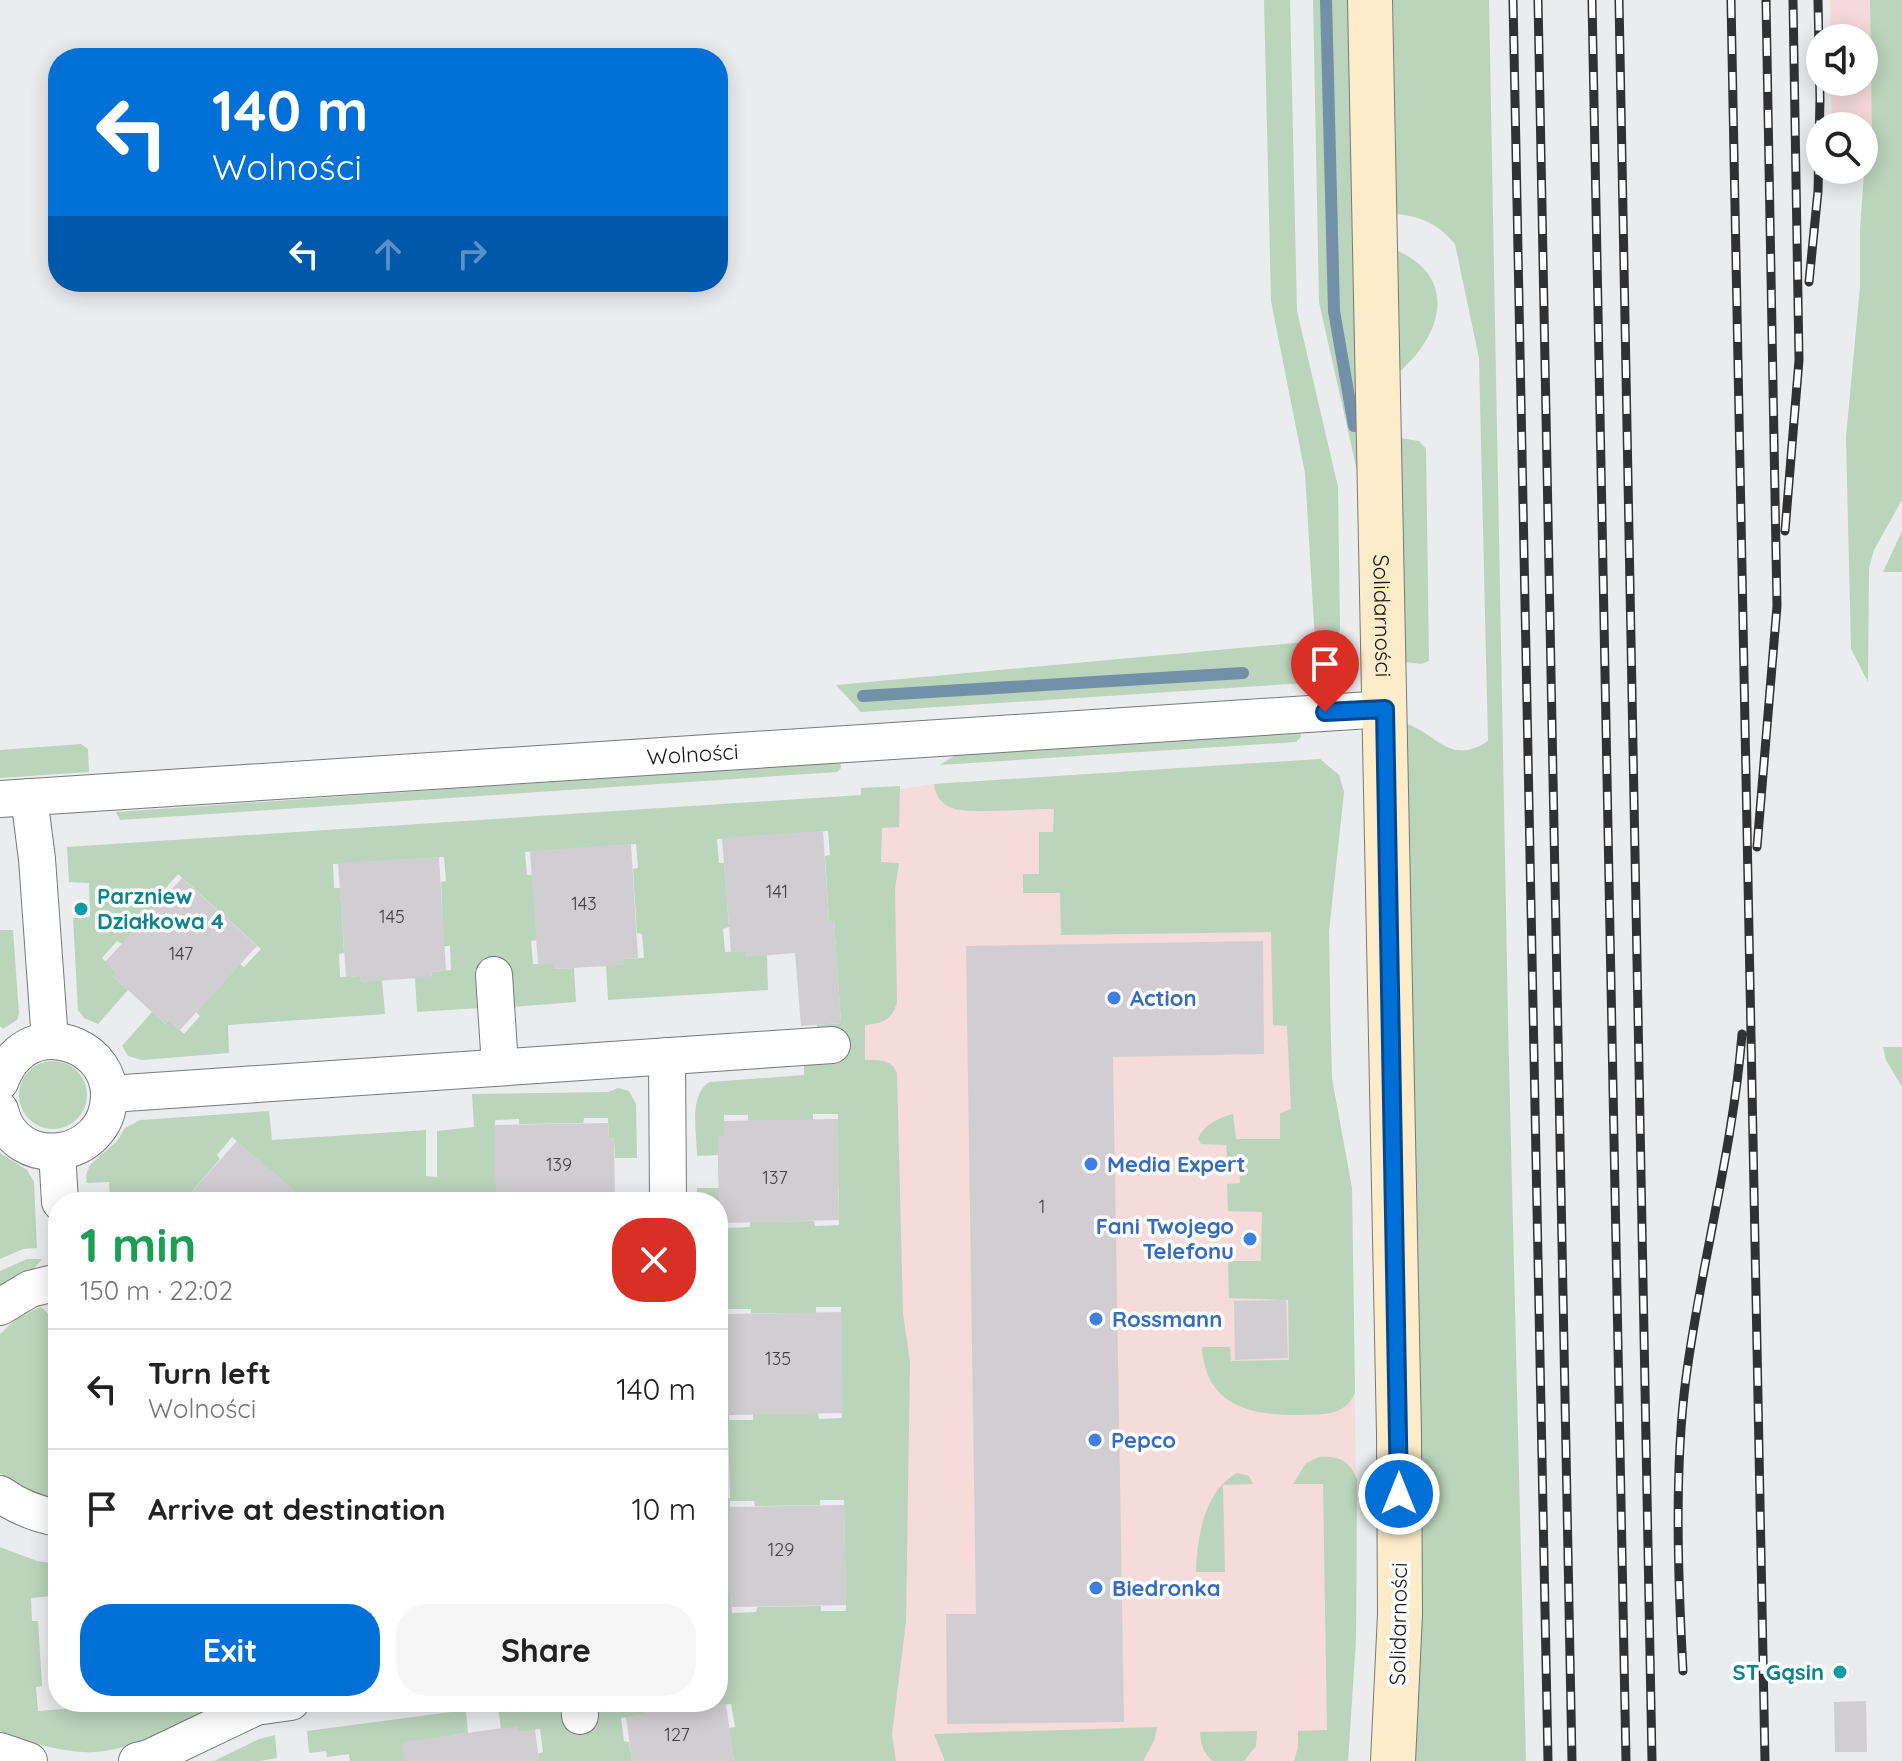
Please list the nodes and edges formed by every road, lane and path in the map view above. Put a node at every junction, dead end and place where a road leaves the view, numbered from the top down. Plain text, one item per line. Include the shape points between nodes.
1 (1370, 0) edge
2 (1385, 709) junction
3 (15, 798) edge
4 (494, 975) dead end
5 (50, 1041) junction
6 (832, 1045) dead end
7 (667, 1056) junction
8 (500, 1066) junction
9 (0, 1082) edge
10 (110, 1094) junction
11 (0, 1110) edge
12 (57, 1152) junction
13 (59, 1192) edge
14 (668, 1192) edge
15 (48, 1284) edge
16 (0, 1307) edge
17 (0, 1494) edge
18 (48, 1516) edge
19 (246, 1712) edge
20 (0, 1751) edge
21 (29, 1761) edge
22 (137, 1761) edge
23 (1393, 1761) edge

1 - 2 street, Solidarności
2 - 3 street, Wolności
2 - 23 street, Solidarności via 1399,1434 1400,1614
3 - 5 street via 37,859
4 - 8 street
5 - 9 street via 18,1053
5 - 10 street via 84,1049 97,1061
6 - 7 street
7 - 8 street
7 - 14 street
8 - 10 street
10 - 12 street via 104,1119 88,1140
11 - 12 street via 10,1132 23,1143
12 - 13 street
15 - 16 street
17 - 18 street
19 - 22 street
20 - 21 street

